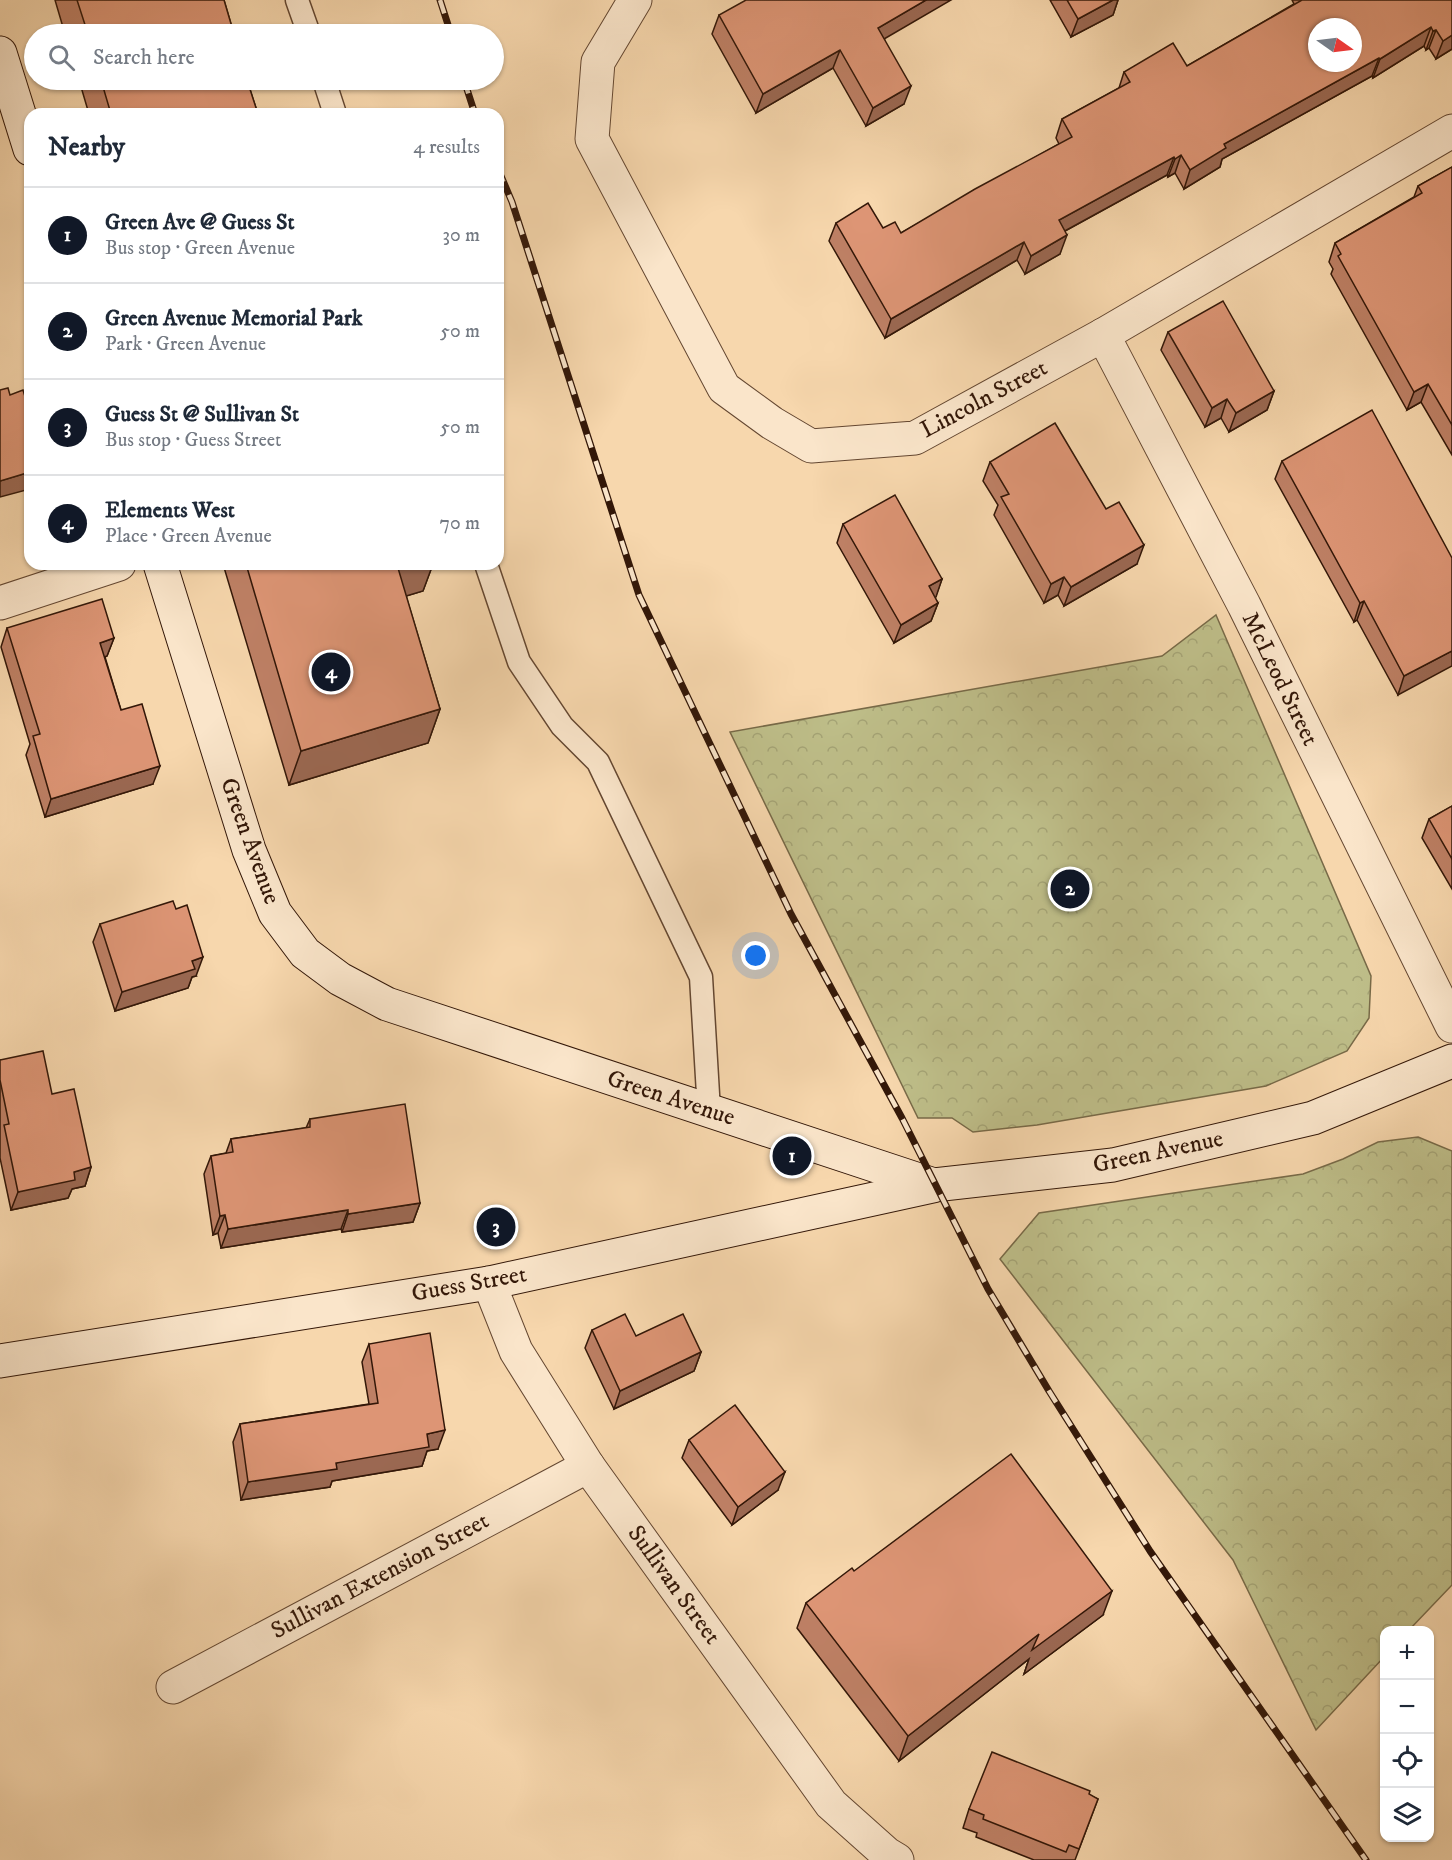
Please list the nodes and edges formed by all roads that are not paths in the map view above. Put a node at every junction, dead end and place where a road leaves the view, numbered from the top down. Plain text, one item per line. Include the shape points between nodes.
1 (297, 0) edge
2 (635, 0) edge
3 (305, 24) edge
4 (0, 53) edge
5 (327, 90) edge
6 (333, 108) edge
7 (24, 130) edge
8 (1452, 131) edge
9 (1103, 335) junction
10 (101, 570) edge
11 (162, 570) edge
12 (488, 570) edge
13 (0, 603) edge
14 (1452, 1026) edge
15 (1452, 1061) edge
16 (709, 1111) junction
17 (934, 1185) junction
18 (489, 1283) junction
19 (0, 1361) edge
20 (588, 1466) junction
21 (174, 1687) dead end
22 (897, 1860) edge

1 - 3 lane
2 - 9 street, Lincoln Street via 598,62 592,139 724,388 772,423 811,446 915,438
4 - 7 street
5 - 6 lane
8 - 9 street, Lincoln Street
9 - 14 street, McLeod Street via 1244,605
10 - 13 street
11 - 16 street, Green Avenue via 249,850 275,913 306,953 340,980 387,1004
12 - 16 lane via 519,662 562,726 598,762 701,977
15 - 17 street, Green Avenue via 1313,1118 1113,1165
16 - 17 street, Green Avenue
17 - 18 street, Guess Street
18 - 19 street, Guess Street
18 - 20 street, Sullivan Street via 516,1351
20 - 21 street, Sullivan Extension Street
20 - 22 street, Sullivan Street via 831,1804

